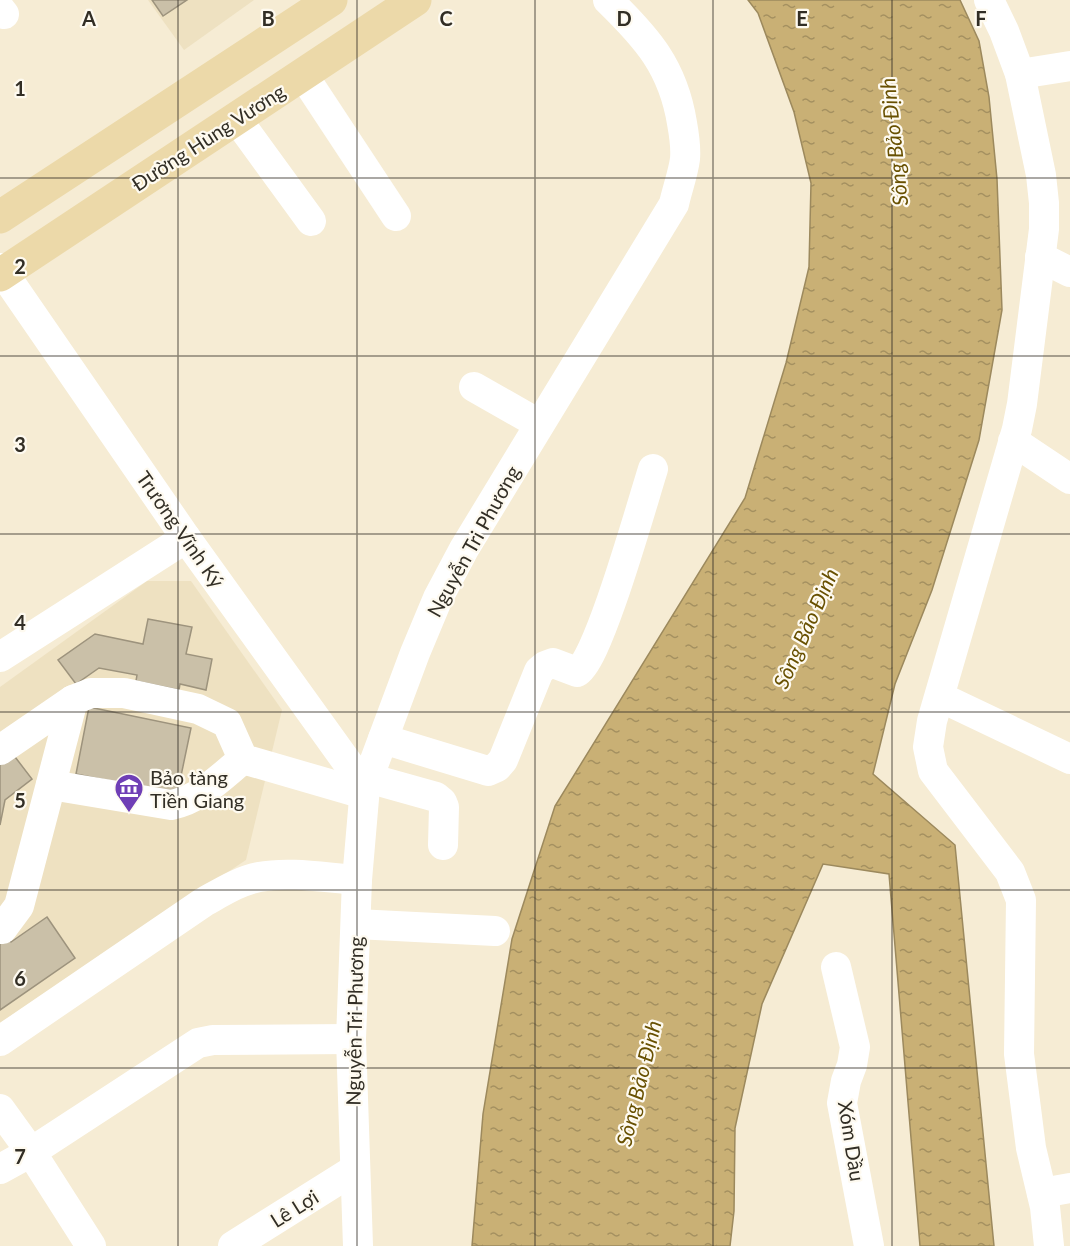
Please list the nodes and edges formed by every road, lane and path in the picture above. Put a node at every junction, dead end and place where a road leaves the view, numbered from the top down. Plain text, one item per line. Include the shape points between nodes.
1 (331, 0) edge
2 (415, 0) edge
3 (608, 0) edge
4 (989, 0) edge
5 (1070, 66) edge
6 (1020, 74) junction
7 (303, 75) junction
8 (236, 118) junction
9 (396, 216) dead end
10 (0, 217) edge
11 (311, 221) dead end
12 (1040, 257) junction
13 (1, 272) edge
14 (1070, 272) edge
15 (474, 387) dead end
16 (539, 424) junction
17 (1013, 441) junction
18 (653, 469) dead end
19 (1070, 479) edge
20 (186, 538) junction
21 (0, 657) edge
22 (940, 697) junction
23 (73, 700) junction
24 (383, 740) junction
25 (0, 750) edge
26 (243, 759) junction
27 (1070, 759) edge
28 (51, 785) junction
29 (366, 786) junction
30 (443, 844) dead end
31 (357, 880) junction
32 (356, 924) junction
33 (2, 929) dead end
34 (495, 931) dead end
35 (836, 968) dead end
36 (351, 1039) junction
37 (0, 1041) edge
38 (0, 1108) edge
39 (31, 1152) junction
40 (0, 1169) edge
41 (354, 1170) junction
42 (1056, 1191) edge
43 (91, 1246) edge
44 (233, 1246) edge
45 (358, 1246) edge
46 (869, 1246) edge
47 (1049, 1246) edge

1 - 10 main road
2 - 7 main road, Đường Hùng Vương
3 - 16 street, Nguyễn Tri Phương via 640,32 662,62 678,97 685,159 674,204
4 - 6 street
5 - 6 street
6 - 12 street via 1041,175 1044,212
7 - 8 main road, Đường Hùng Vương
7 - 9 street
8 - 11 street
8 - 13 main road, Đường Hùng Vương
12 - 14 street
12 - 17 street via 1022,404
13 - 20 street, Trương Vĩnh Ký
15 - 16 street
16 - 24 street, Nguyễn Tri Phương via 438,598
17 - 19 street
17 - 22 street
18 - 24 street via 588,660 577,672 553,663 539,671 497,767 488,771
20 - 21 street
20 - 29 street, Trương Vĩnh Ký
22 - 27 street
22 - 42 street via 928,747 933,771 1010,872 1021,900 1019,1054 1031,1148
23 - 25 street
23 - 26 street via 91,693 124,693 198,709 227,723
23 - 28 street
24 - 29 street, Nguyễn Tri Phương
26 - 28 street via 201,793 171,805
26 - 29 street
28 - 33 street via 19,906
29 - 30 street via 442,802
29 - 31 street, Nguyễn Tri Phương
31 - 32 street, Nguyễn Tri Phương
31 - 37 street via 260,877 230,887
32 - 34 street
32 - 36 street, Nguyễn Tri Phương
35 - 46 street, Xóm Dầu via 855,1047 842,1103
36 - 39 street via 198,1043
36 - 41 street, Nguyễn Tri Phương
38 - 39 street
39 - 40 street
39 - 43 street
41 - 44 street, Lê Lợi
41 - 45 street, Nguyễn Tri Phương
42 - 47 street

